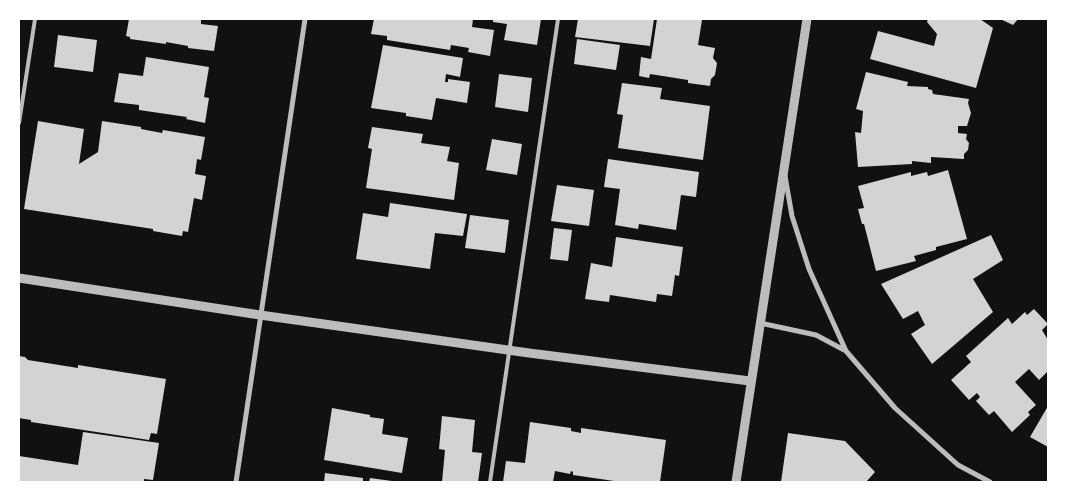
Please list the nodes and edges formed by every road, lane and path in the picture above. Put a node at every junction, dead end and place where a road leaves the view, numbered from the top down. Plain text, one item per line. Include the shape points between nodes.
1 (35, 19) edge
2 (305, 19) edge
3 (558, 19) edge
4 (808, 19) edge
5 (19, 123) edge
6 (783, 164) junction
7 (19, 278) edge
8 (260, 314) junction
9 (759, 323) junction
10 (509, 350) junction
11 (846, 351) junction
12 (750, 381) junction
13 (236, 482) edge
14 (490, 482) edge
15 (736, 482) edge
16 (990, 482) edge

1 - 5 lane
2 - 8 street
3 - 10 lane
4 - 6 street
6 - 9 street
6 - 11 street via 792,216 809,269
7 - 8 street
8 - 10 street
8 - 13 street
9 - 11 street via 816,335
9 - 12 street
10 - 12 street
10 - 14 lane
11 - 16 street via 902,414 958,465
12 - 15 street

